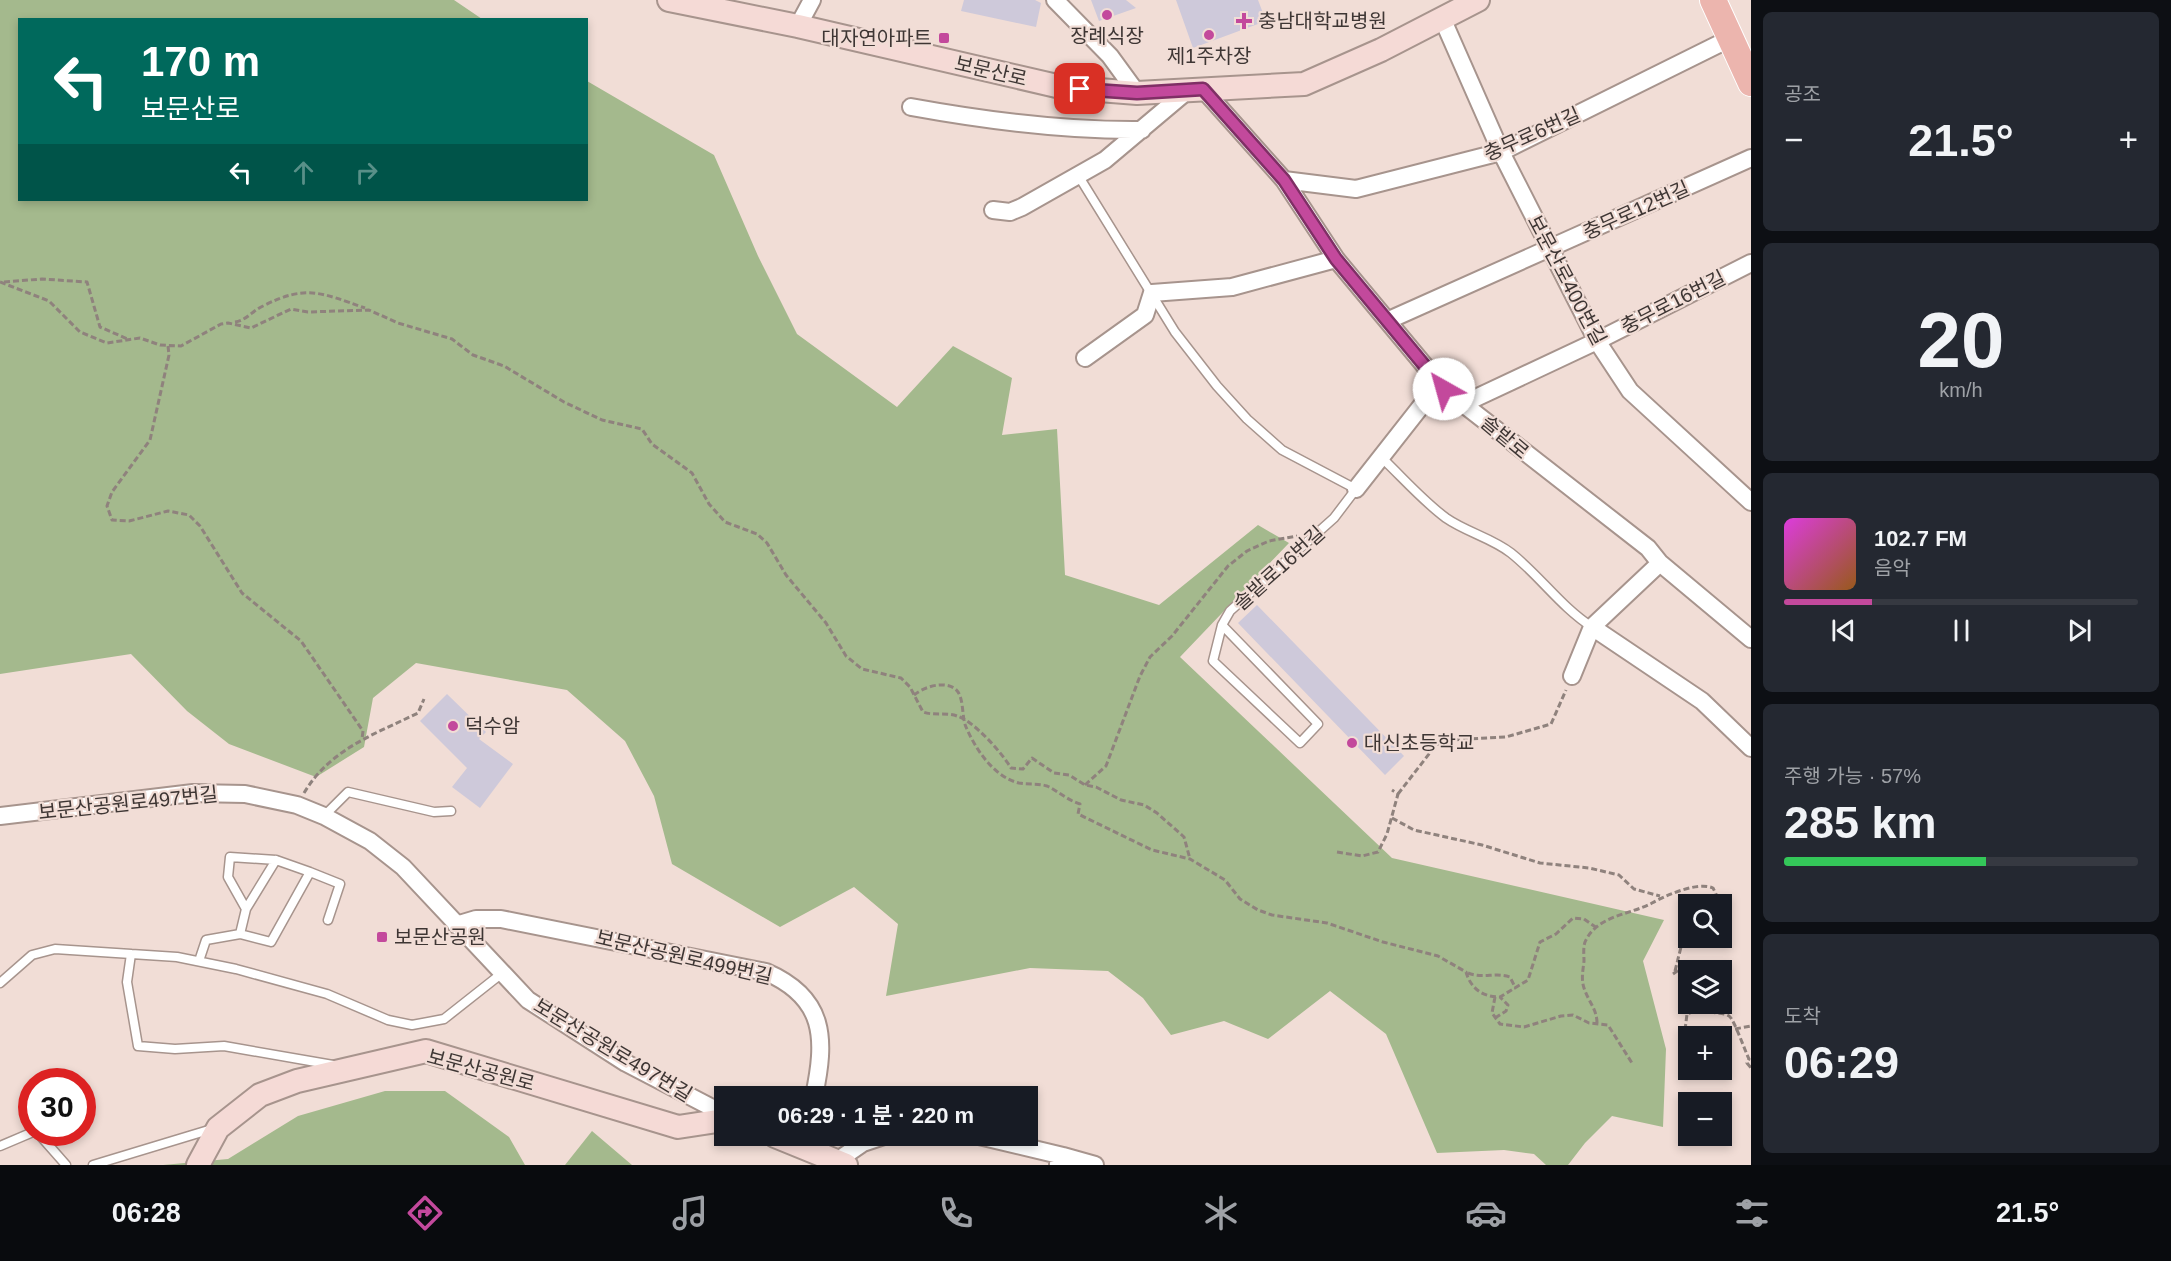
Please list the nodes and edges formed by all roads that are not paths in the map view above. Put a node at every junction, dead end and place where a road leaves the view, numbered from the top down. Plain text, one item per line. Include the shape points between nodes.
1 (812, 0) edge
2 (1055, 0) edge
3 (1478, 0) edge
4 (1713, 0) edge
5 (675, 1) edge
6 (1450, 10) edge
7 (798, 26) junction
8 (1731, 38) junction
9 (1748, 70) edge
10 (1195, 90) junction
11 (1137, 93) junction
12 (911, 107) dead end
13 (1142, 130) junction
14 (1501, 152) junction
15 (1751, 158) edge
16 (1078, 175) junction
17 (1284, 180) junction
18 (993, 210) dead end
19 (1549, 248) junction
20 (1336, 259) junction
21 (1751, 263) edge
22 (1152, 293) junction
23 (1389, 320) junction
24 (1597, 341) junction
25 (1085, 358) dead end
26 (1444, 389) junction
27 (1465, 403) junction
28 (1382, 458) junction
29 (1356, 489) junction
30 (1751, 502) edge
31 (1660, 563) junction
32 (1222, 625) junction
33 (1592, 627) junction
34 (1751, 639) edge
35 (1572, 676) road end
36 (1751, 748) edge
37 (451, 811) dead end
38 (0, 816) edge
39 (324, 816) junction
40 (276, 860) junction
41 (310, 872) junction
42 (246, 909) junction
43 (328, 920) dead end
44 (456, 925) junction
45 (240, 934) junction
46 (131, 954) junction
47 (199, 961) junction
48 (501, 974) junction
49 (0, 983) edge
50 (350, 1068) junction
51 (816, 1086) edge
52 (714, 1109) edge
53 (714, 1121) edge
54 (218, 1128) junction
55 (18, 1139) edge
56 (0, 1146) edge
57 (48, 1146) edge
58 (814, 1146) edge
59 (860, 1146) edge
60 (1011, 1146) edge
61 (1060, 1161) edge
62 (842, 1162) edge
63 (66, 1165) edge
64 (93, 1165) edge
65 (198, 1165) edge
66 (1095, 1165) edge

1 - 7 street
2 - 11 street via 1110,56
3 - 6 main road, 보문산로
4 - 8 main road
5 - 7 main road, 보문산로
6 - 10 main road, 보문산로 via 1381,50 1304,84
6 - 14 street, 보문산로400번길
7 - 11 main road, 보문산로 via 1061,87
8 - 9 main road
8 - 14 street, 충무로6번길
10 - 11 main road, 보문산로
10 - 13 street
10 - 17 street, 솔밭로
12 - 13 street via 1084,131
13 - 16 street via 1105,160
14 - 17 street, 충무로6번길 via 1356,189
14 - 19 street, 보문산로400번길
15 - 19 street, 충무로12번길
16 - 18 street via 1011,212
16 - 22 lane
17 - 20 street, 솔밭로
19 - 23 street, 충무로12번길
19 - 24 street, 보문산로400번길
20 - 22 street via 1232,287
20 - 23 street, 솔밭로
21 - 24 street, 충무로16번길
22 - 25 street via 1144,315
22 - 29 lane via 1175,332 1247,418 1282,450
23 - 26 street, 솔밭로
24 - 27 street, 충무로16번길
24 - 30 street, 보문산로400번길 via 1630,391
26 - 27 street, 솔밭로
26 - 28 street, 솔밭로16번길 via 1422,405
27 - 31 street, 솔밭로 via 1522,452 1648,548
28 - 29 street, 솔밭로16번길
28 - 33 lane via 1445,517 1507,550 1574,615
29 - 32 lane, 솔밭로16번길 via 1334,518 1230,611
31 - 33 street
31 - 34 street, 솔밭로
32 - 32 lane, 솔밭로16번길 via 1318,724 1300,742 1213,661
33 - 35 street
33 - 36 street via 1702,701
37 - 39 lane via 434,812 348,792
38 - 39 street, 보문산공원로497번길 via 193,794 245,794 297,805
39 - 44 street, 보문산공원로497번길 via 370,841 403,867
40 - 41 lane
40 - 42 lane
40 - 42 lane via 230,857 228,877
41 - 43 lane via 340,884
41 - 45 lane via 270,942
42 - 45 lane
44 - 48 street, 보문산공원로497번길
44 - 51 street, 보문산공원로499번길 via 476,919 501,919 766,972 789,983 811,1007 820,1028 821,1062
45 - 47 lane via 206,940
46 - 47 lane
46 - 49 lane via 55,949 32,955
46 - 50 lane via 127,982 138,1046 224,1046
47 - 48 lane via 327,994 388,1020 412,1025 444,1019
48 - 52 street, 보문산공원로497번길 via 528,1000 626,1063
50 - 53 main road, 보문산공원로 via 426,1051 678,1127
50 - 54 main road, 보문산공원로 via 260,1095
54 - 64 lane
54 - 65 main road, 보문산공원로
55 - 56 lane
57 - 63 lane
58 - 62 main road
59 - 62 street
60 - 61 street
61 - 66 street

